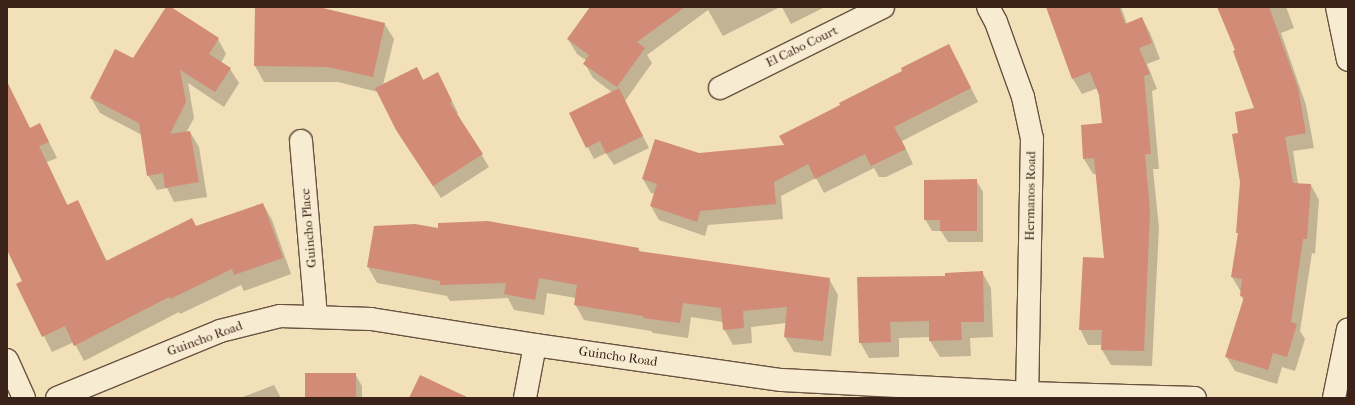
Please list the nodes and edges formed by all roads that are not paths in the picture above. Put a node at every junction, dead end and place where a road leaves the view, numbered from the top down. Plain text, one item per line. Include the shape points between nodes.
1 (883, 7) edge
2 (988, 7) edge
3 (1337, 7) edge
4 (1348, 60) edge
5 (720, 88) dead end
6 (301, 141) dead end
7 (316, 316) junction
8 (1348, 330) edge
9 (535, 345) junction
10 (7, 360) edge
11 (1027, 393) junction
12 (24, 398) edge
13 (57, 398) edge
14 (525, 398) edge
15 (1195, 398) edge
16 (1334, 398) edge

1 - 5 street, El Cabo Court
2 - 11 street, Hermanos Road via 996,22 1023,97 1032,139
3 - 4 street
6 - 7 street, Guincho Place
7 - 9 street, Guincho Road via 370,319
7 - 13 street, Guincho Road via 280,316 220,331
8 - 16 street
9 - 11 street, Guincho Road via 782,380
9 - 14 street
10 - 12 street
11 - 15 street, Guincho Road

